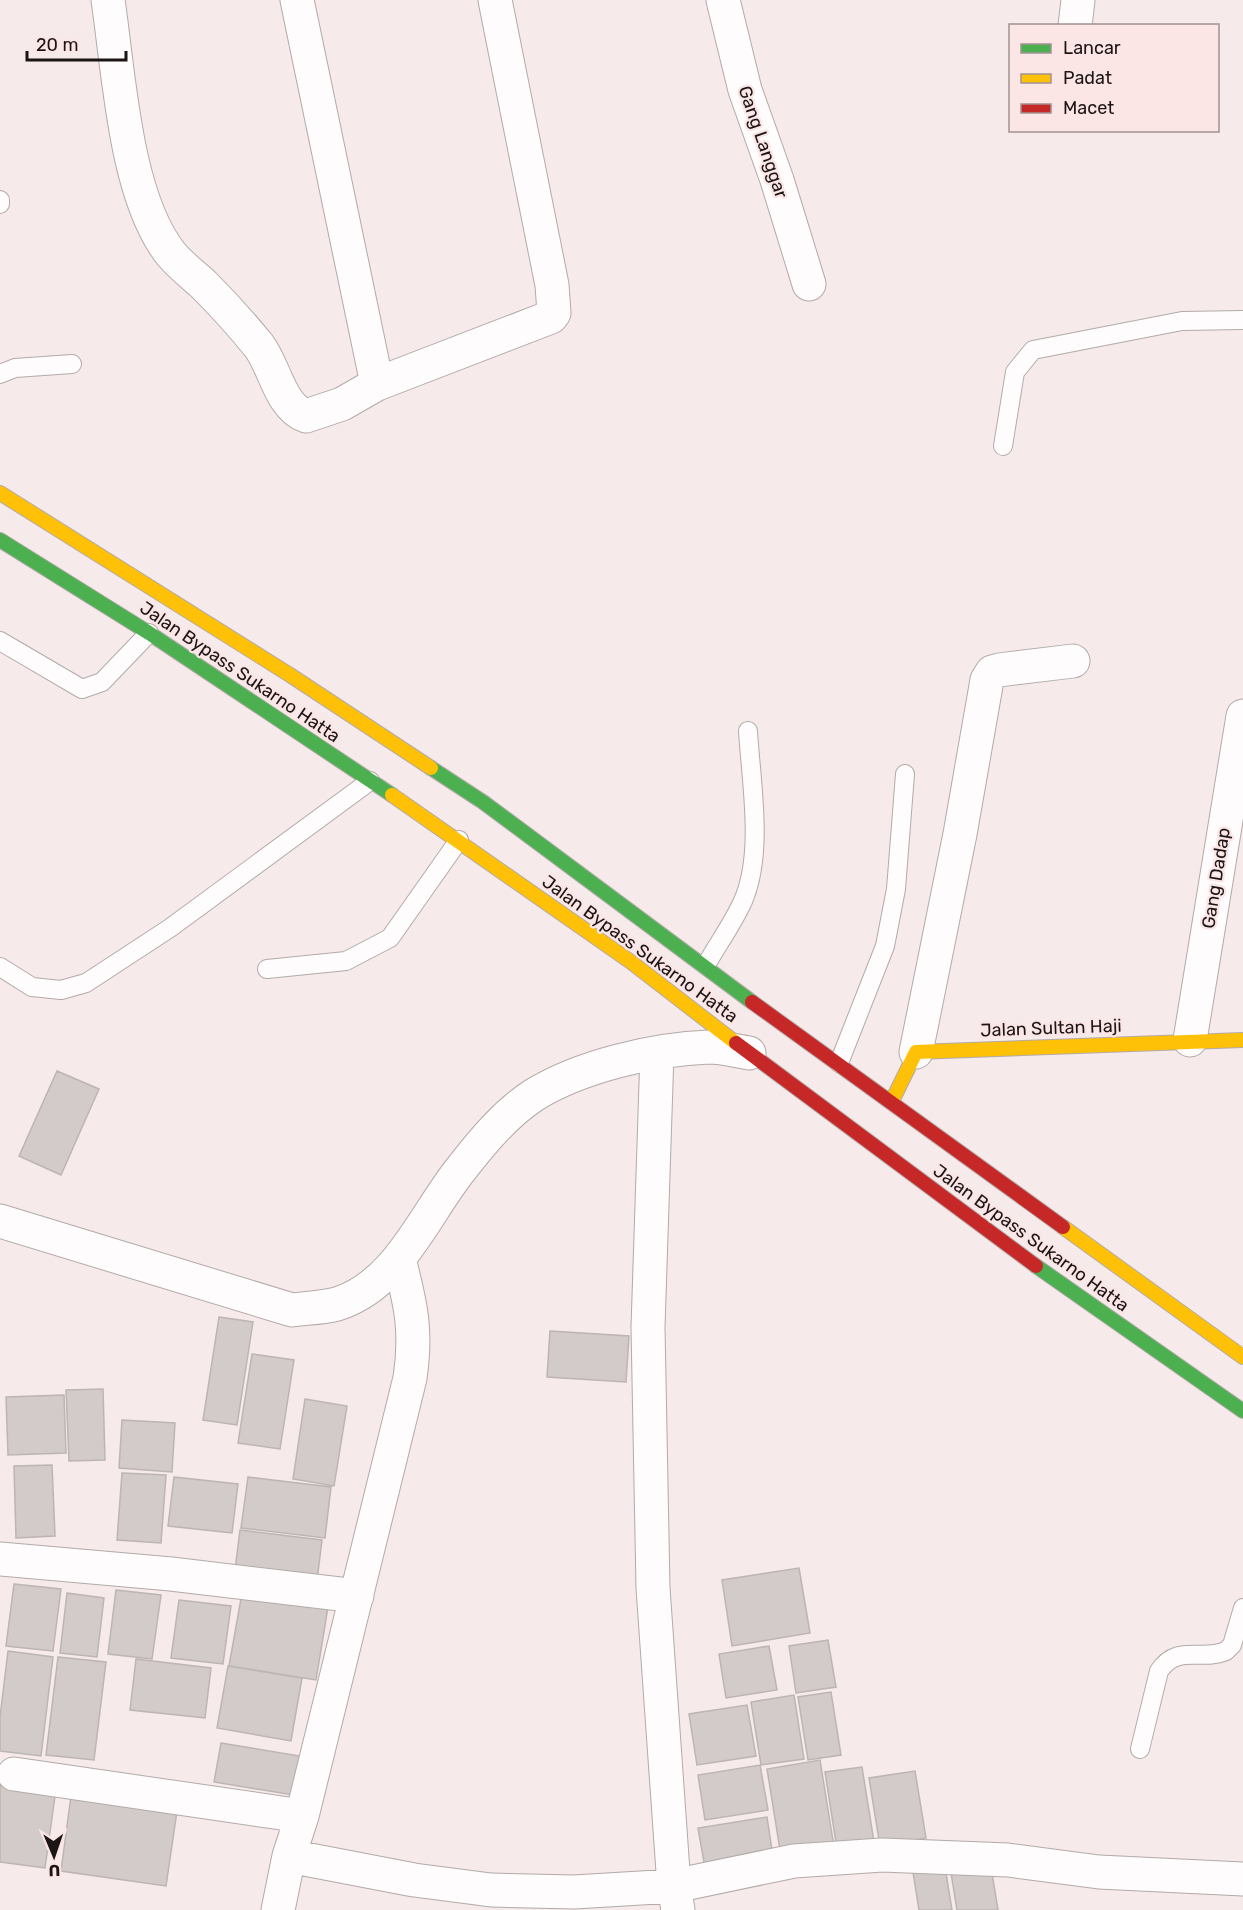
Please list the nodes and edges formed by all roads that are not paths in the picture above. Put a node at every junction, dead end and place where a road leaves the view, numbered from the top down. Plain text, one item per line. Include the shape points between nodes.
1 (108, 0) edge
2 (297, 0) edge
3 (495, 0) edge
4 (723, 0) edge
5 (1078, 0) edge
6 (1075, 24) edge
7 (809, 284) dead end
8 (1243, 320) edge
9 (72, 364) dead end
10 (0, 374) edge
11 (377, 384) junction
12 (1003, 446) dead end
13 (0, 493) edge
14 (0, 540) edge
15 (149, 633) junction
16 (0, 641) edge
17 (1073, 661) dead end
18 (1243, 716) edge
19 (748, 731) dead end
20 (905, 774) dead end
21 (370, 782) junction
22 (459, 840) junction
23 (706, 965) junction
24 (0, 967) edge
25 (267, 969) dead end
26 (1190, 1040) junction
27 (1243, 1040) edge
28 (916, 1052) junction
29 (657, 1053) junction
30 (749, 1053) junction
31 (839, 1063) junction
32 (892, 1101) junction
33 (0, 1221) edge
34 (399, 1259) junction
35 (1243, 1357) edge
36 (1243, 1411) edge
37 (0, 1559) edge
38 (357, 1596) junction
39 (1243, 1608) edge
40 (1140, 1749) dead end
41 (14, 1774) dead end
42 (302, 1816) junction
43 (289, 1856) junction
44 (1243, 1879) edge
45 (676, 1898) edge
46 (278, 1910) edge

1 - 11 street via 136,179 149,220 171,254 261,349 293,410 306,416 330,409
2 - 11 street
3 - 11 street via 552,285 554,313
4 - 7 street, Gang Langgar via 745,90
5 - 6 street
8 - 12 lane via 1182,321 1033,350 1015,372
9 - 10 lane via 15,368
13 - 23 main road, Jalan Bypass Sukarno Hatta via 483,802
14 - 15 main road, Jalan Bypass Sukarno Hatta
15 - 16 lane via 102,682 82,688
15 - 21 main road, Jalan Bypass Sukarno Hatta
17 - 28 street via 999,670 987,680
18 - 26 street, Gang Dadap
19 - 23 lane via 754,836 749,882 743,901
20 - 31 lane via 896,889 885,946
21 - 22 main road, Jalan Bypass Sukarno Hatta
21 - 24 lane via 170,928 86,983 61,990 32,987
22 - 25 lane via 390,938 346,961
22 - 30 main road, Jalan Bypass Sukarno Hatta via 631,962
23 - 31 main road, Jalan Bypass Sukarno Hatta
26 - 27 main road, Jalan Sultan Haji
26 - 28 main road, Jalan Sultan Haji
28 - 32 main road
29 - 30 street via 711,1047
29 - 34 street via 571,1077 534,1095 501,1121 460,1169
29 - 45 street via 648,1327 653,1588
30 - 36 main road, Jalan Bypass Sukarno Hatta via 1095,1309
31 - 32 main road, Jalan Bypass Sukarno Hatta
32 - 35 main road, Jalan Bypass Sukarno Hatta
33 - 34 street via 292,1310 338,1304 367,1289
34 - 38 street via 412,1311 414,1348
37 - 38 street
38 - 42 street
39 - 40 lane via 1232,1645 1226,1651 1180,1655 1167,1660 1158,1671
41 - 42 street
42 - 43 street
43 - 45 street via 491,1890
43 - 46 street
44 - 45 street via 1099,1872 1008,1860 882,1855 794,1861

